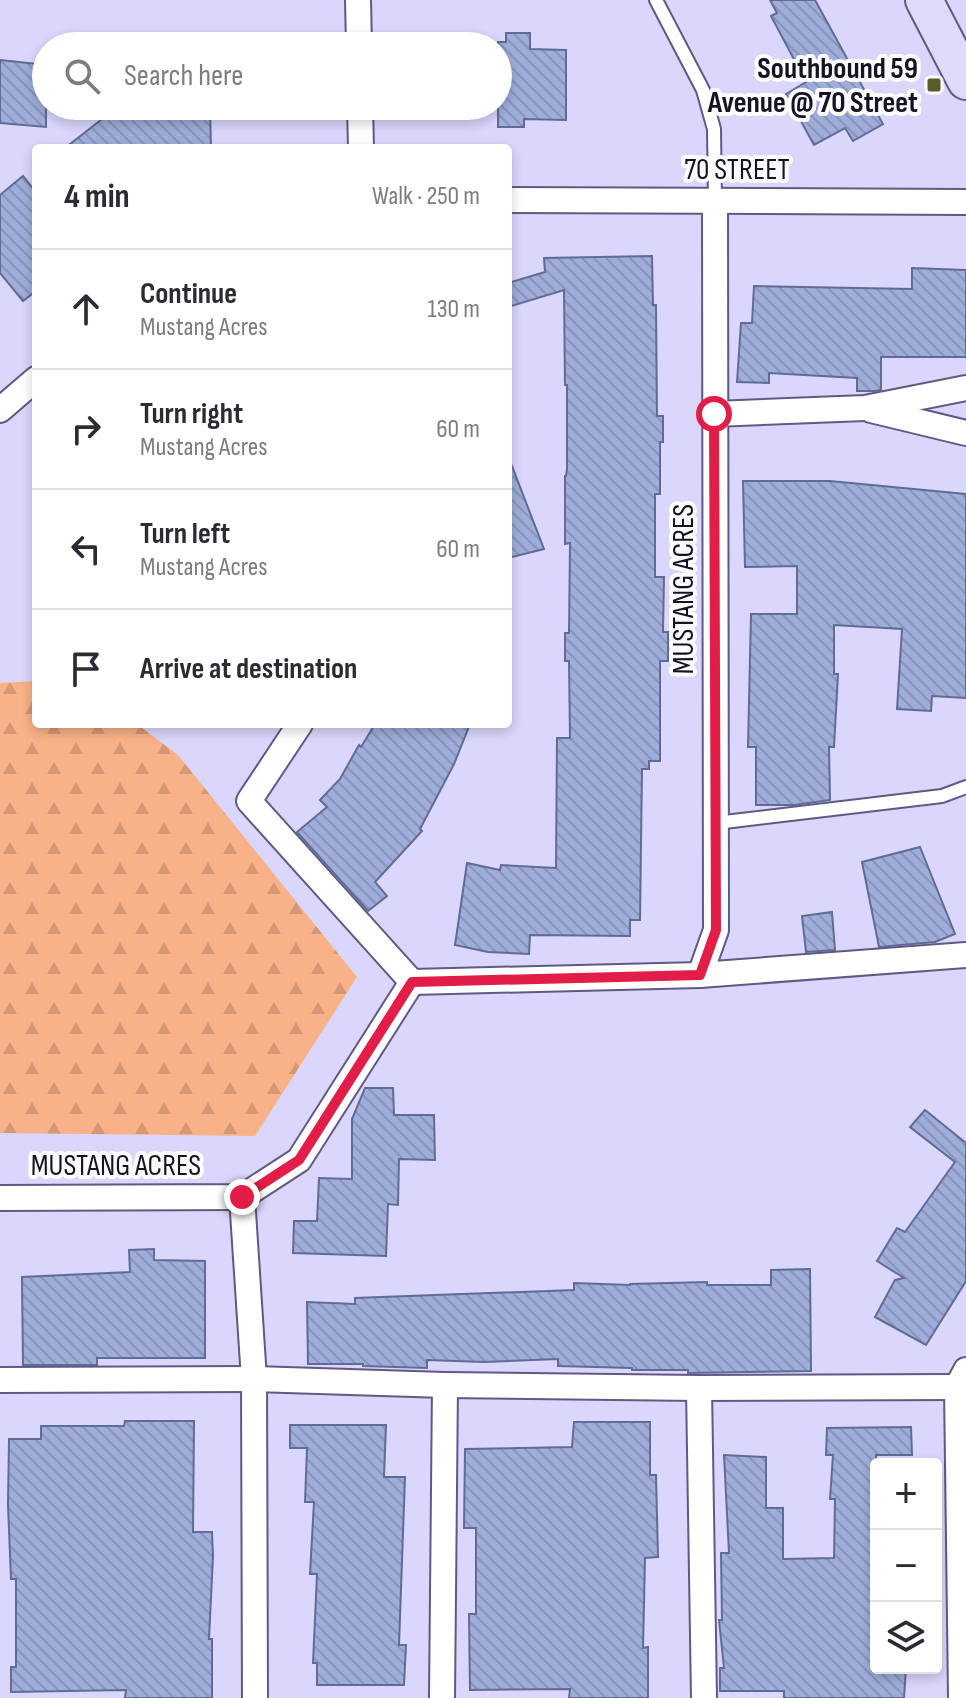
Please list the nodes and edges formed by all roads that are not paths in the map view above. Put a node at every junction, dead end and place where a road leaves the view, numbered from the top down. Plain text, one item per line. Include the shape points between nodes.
1 (358, 0) edge
2 (656, 0) edge
3 (924, 0) edge
4 (359, 32) edge
5 (966, 81) edge
6 (360, 120) edge
7 (361, 144) edge
8 (512, 200) edge
9 (715, 201) junction
10 (966, 202) edge
11 (32, 382) edge
12 (966, 388) edge
13 (865, 408) junction
14 (0, 410) edge
15 (714, 414) junction
16 (966, 433) edge
17 (297, 728) edge
18 (966, 787) edge
19 (716, 823) junction
20 (966, 955) edge
21 (700, 975) junction
22 (412, 982) junction
23 (242, 1197) junction
24 (0, 1198) edge
25 (961, 1378) edge
26 (254, 1379) junction
27 (0, 1380) edge
28 (445, 1385) junction
29 (699, 1388) junction
30 (255, 1698) edge
31 (442, 1698) edge
32 (704, 1698) edge
33 (961, 1698) edge

1 - 4 street
2 - 9 lane via 703,90 714,129
3 - 5 street
6 - 7 street
8 - 9 street, 70 STREET
9 - 10 street, 70 STREET
9 - 15 street, MUSTANG ACRES
11 - 14 street
12 - 13 street
13 - 15 street
13 - 16 street
15 - 19 street, MUSTANG ACRES
17 - 22 street via 249,801
18 - 19 lane via 942,796
19 - 21 street, MUSTANG ACRES via 716,930
20 - 21 street
21 - 22 street
22 - 23 street, MUSTANG ACRES via 299,1160
23 - 24 street, MUSTANG ACRES
23 - 26 street
25 - 29 street
25 - 33 street
26 - 27 street
26 - 28 street
26 - 30 street
28 - 29 street
28 - 31 street
29 - 32 street

